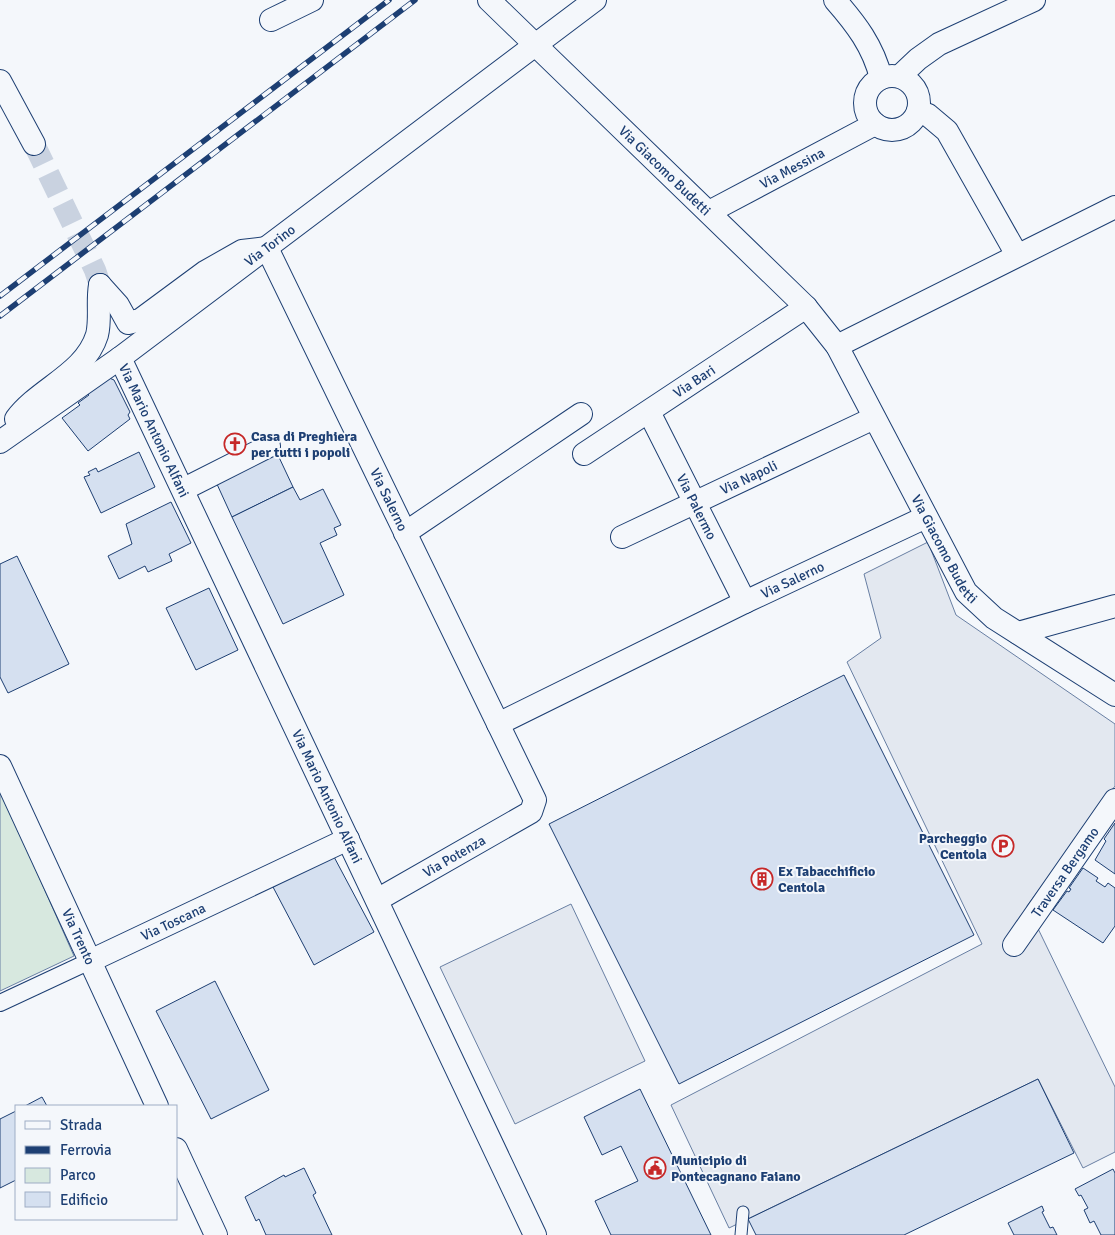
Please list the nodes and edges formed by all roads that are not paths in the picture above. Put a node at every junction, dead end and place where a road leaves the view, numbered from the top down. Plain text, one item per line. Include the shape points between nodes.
1 (312, 0) edge
2 (489, 0) edge
3 (596, 0) edge
4 (835, 0) edge
5 (1034, 0) edge
6 (271, 20) dead end
7 (535, 45) junction
8 (891, 77) junction
9 (0, 81) edge
10 (918, 112) junction
11 (875, 124) junction
12 (34, 144) tunnel mouth
13 (1115, 207) edge
14 (709, 212) junction
15 (267, 248) junction
16 (1017, 255) junction
17 (806, 307) junction
18 (837, 346) junction
19 (120, 358) junction
20 (649, 412) junction
21 (580, 414) dead end
22 (874, 418) junction
23 (0, 441) edge
24 (269, 446) dead end
25 (584, 454) dead end
26 (184, 489) junction
27 (695, 503) junction
28 (926, 517) junction
29 (405, 533) junction
30 (622, 537) dead end
31 (746, 602) junction
32 (1115, 606) edge
33 (1018, 633) junction
34 (1115, 696) edge
35 (498, 724) junction
36 (0, 766) edge
37 (1115, 800) edge
38 (531, 812) joint
39 (348, 839) junction
40 (377, 900) junction
41 (1014, 945) dead end
42 (90, 961) junction
43 (0, 1003) edge
44 (157, 1105) edge
45 (178, 1153) edge
46 (742, 1212) dead end
47 (216, 1235) edge
48 (535, 1235) edge
49 (741, 1235) edge

1 - 6 street
2 - 7 street, Via Giacomo Budetti
3 - 7 street, Via Torino
4 - 8 street via 863,34 876,59
5 - 8 street via 939,44
7 - 14 street, Via Giacomo Budetti
7 - 15 street, Via Torino
8 - 10 street via 908,80 918,94
8 - 11 street via 873,82 865,99 868,117
9 - 12 street
10 - 11 street via 908,125 900,129 882,128
10 - 16 street via 928,115 947,131
11 - 14 street, Via Messina
13 - 16 street
14 - 17 street, Via Giacomo Budetti
15 - 19 street, Via Torino
15 - 23 street via 242,251 205,272 140,320 128,323 118,305 100,286 97,334 86,358 26,406
15 - 29 street, Via Salerno
16 - 18 street
17 - 18 street, Via Giacomo Budetti
17 - 20 street, Via Bari
18 - 22 street, Via Giacomo Budetti
19 - 23 street, Via Torino
19 - 26 street, Via Mario Antonio Alfani
20 - 25 street, Via Bari
20 - 27 street, Via Palermo
21 - 29 street
22 - 27 street, Via Napoli
22 - 28 street, Via Giacomo Budetti
24 - 26 street
26 - 39 street, Via Mario Antonio Alfani
27 - 30 street, Via Napoli
27 - 31 street, Via Palermo
28 - 31 street, Via Salerno
28 - 33 street, Via Giacomo Budetti via 966,592 994,618
29 - 35 street, Via Salerno
31 - 35 street, Via Salerno
32 - 33 street
33 - 34 street, Via Giacomo Budetti
35 - 38 street, Via Salerno via 534,800
36 - 42 street, Via Trento
37 - 41 street, Traversa Bergamo
38 - 40 street, Via Potenza
39 - 40 street, Via Mario Antonio Alfani
39 - 42 street, Via Toscana
40 - 48 street, Via Mario Antonio Alfani
42 - 43 street, Via Toscana
42 - 44 street, Via Trento
45 - 47 street
46 - 49 lane

